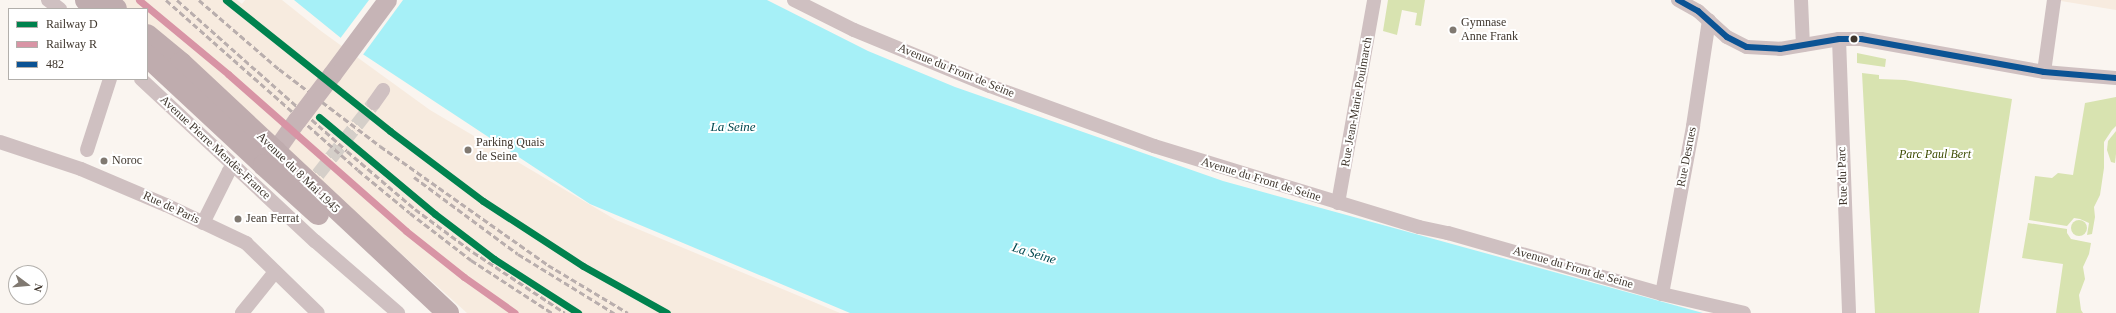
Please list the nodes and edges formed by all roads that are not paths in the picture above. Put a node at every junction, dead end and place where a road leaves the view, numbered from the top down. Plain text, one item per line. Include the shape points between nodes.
1 (48, 0) edge
2 (86, 0) edge
3 (105, 0) edge
4 (387, 0) edge
5 (794, 0) edge
6 (1374, 0) edge
7 (1678, 0) edge
8 (1801, 0) edge
9 (2054, 0) edge
10 (59, 8) edge
11 (95, 8) edge
12 (115, 8) edge
13 (1709, 20) junction
14 (148, 36) edge
15 (1839, 39) junction
16 (1803, 45) junction
17 (148, 57) edge
18 (2044, 72) junction
19 (2116, 78) edge
20 (110, 80) edge
21 (141, 80) edge
22 (383, 90) dead end
23 (374, 103) tunnel mouth
24 (0, 142) edge
25 (87, 150) dead end
26 (269, 158) junction
27 (234, 166) junction
28 (1338, 203) junction
29 (203, 223) junction
30 (275, 272) junction
31 (1662, 294) junction
32 (242, 313) edge
33 (318, 313) edge
34 (398, 313) edge
35 (428, 313) edge
36 (448, 313) edge
37 (1744, 313) edge
38 (1849, 313) edge

1 - 10 street
2 - 11 main road
3 - 12 main road
4 - 26 main road, bridge
5 - 28 street, Avenue du Front de Seine via 854,30 990,86 1154,146
6 - 28 street, Rue Jean-Marie Poulmarch
7 - 13 street
8 - 16 street
9 - 18 street
13 - 16 street via 1727,37 1747,47 1780,49
13 - 31 street, Rue Desrues via 1693,126
14 - 26 main road, Avenue du 8 Mai 1945 via 181,63
15 - 16 street
15 - 18 street via 1861,39
15 - 38 street, Rue du Parc
17 - 26 main road, Avenue du 8 Mai 1945
18 - 19 street
20 - 25 street
21 - 27 street, Avenue Pierre Mendès-France
22 - 23 street
24 - 29 street, Rue de Paris via 81,169
26 - 35 main road, Avenue du 8 Mai 1945, bridge
26 - 36 main road, Avenue du 8 Mai 1945, bridge
27 - 29 street via 229,171
27 - 34 street, Avenue Pierre Mendès-France via 290,209 321,246
28 - 31 street, Avenue du Front de Seine
29 - 30 street, Rue de Paris via 246,243
30 - 32 street
30 - 33 street, Rue de Paris
31 - 37 street, Avenue du Front de Seine

